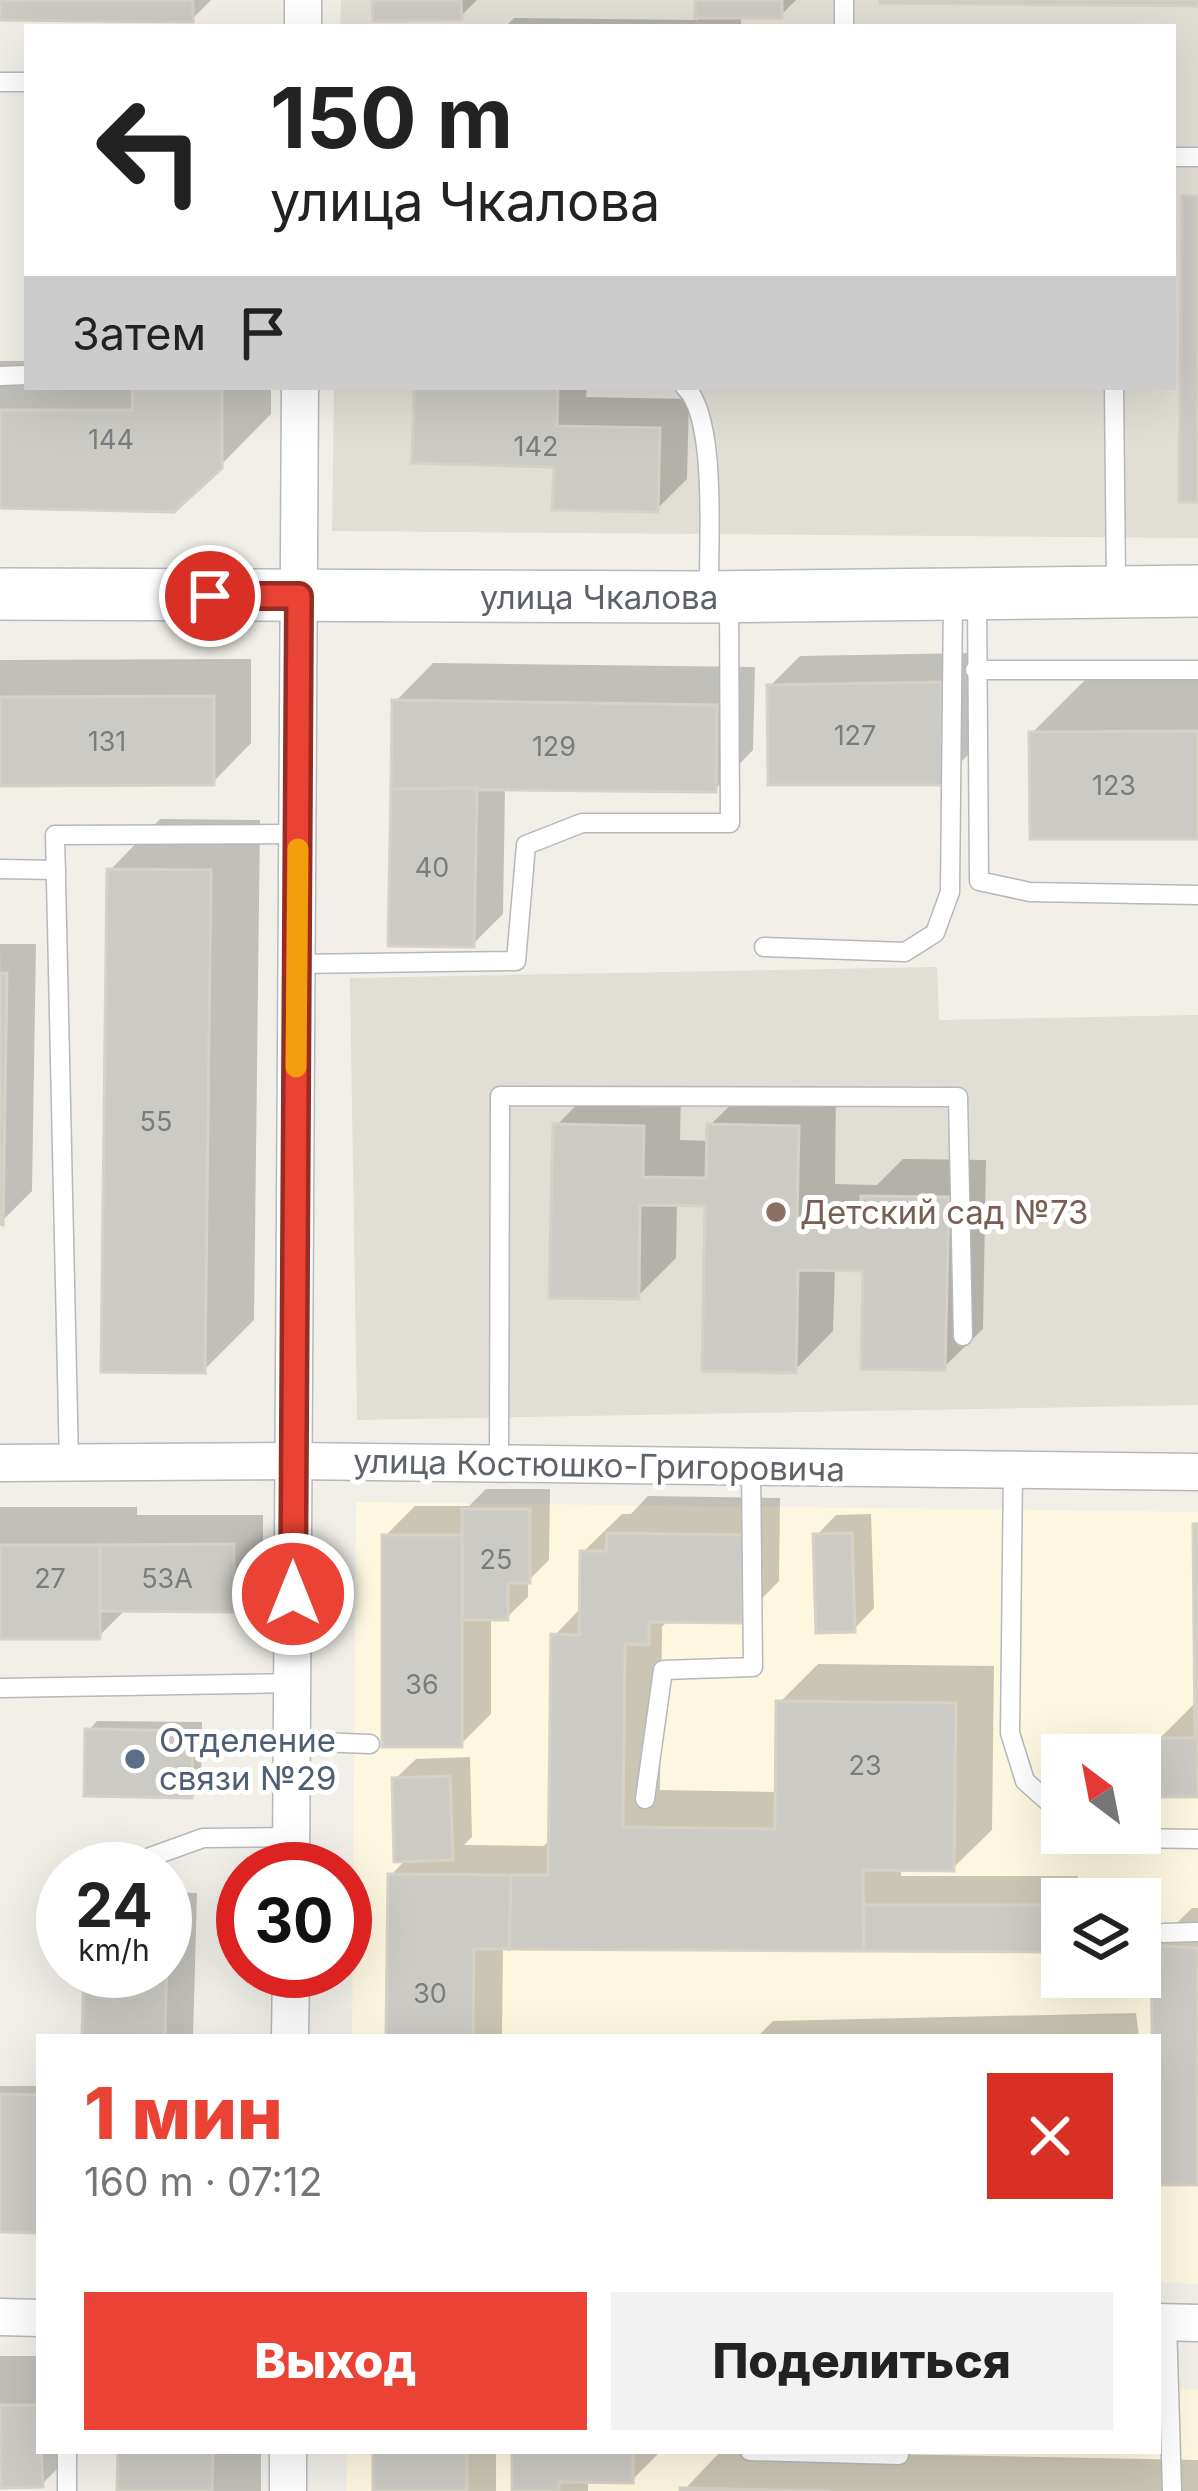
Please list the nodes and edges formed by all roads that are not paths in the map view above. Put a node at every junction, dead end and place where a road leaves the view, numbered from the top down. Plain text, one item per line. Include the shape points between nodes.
1 (301, 390) edge
2 (689, 390) edge
3 (1114, 390) edge
4 (1198, 590) edge
5 (1116, 591) junction
6 (965, 592) junction
7 (0, 594) edge
8 (299, 596) junction
9 (719, 597) junction
10 (975, 670) junction
11 (1198, 670) edge
12 (298, 834) junction
13 (0, 869) edge
14 (56, 870) junction
15 (1198, 895) edge
16 (764, 947) dead end
17 (297, 964) junction
18 (963, 1336) dead end
19 (294, 1461) junction
20 (0, 1463) edge
21 (69, 1463) junction
22 (499, 1464) junction
23 (751, 1467) junction
24 (1013, 1470) junction
25 (1198, 1472) edge
26 (292, 1683) junction
27 (0, 1688) edge
28 (292, 1742) junction
29 (370, 1744) dead end
30 (1041, 1795) edge
31 (645, 1799) dead end
32 (1161, 1838) edge
33 (1198, 1839) edge
34 (192, 1842) edge
35 (226, 1842) edge
36 (291, 1842) edge
37 (1164, 1933) dead end
38 (1198, 1933) edge
39 (291, 1998) edge
40 (290, 2034) edge
41 (0, 2317) edge
42 (36, 2318) edge
43 (1174, 2322) edge
44 (67, 2454) edge
45 (288, 2454) edge
46 (839, 2454) edge
47 (899, 2456) dead end
48 (67, 2491) edge
49 (287, 2491) edge
50 (1172, 2491) edge

1 - 8 street
2 - 9 lane via 705,431
3 - 5 lane
4 - 5 main road, улица Чкалова
5 - 6 main road, улица Чкалова
6 - 9 main road, улица Чкалова
6 - 10 lane
6 - 16 lane via 950,892 935,933 905,952
7 - 8 main road, улица Чкалова
8 - 9 main road, улица Чкалова
8 - 12 street
9 - 17 lane via 730,823 582,823 526,845 516,961
10 - 11 lane
10 - 15 lane via 979,881 1030,892
12 - 14 lane via 56,835
12 - 17 street
13 - 14 lane
14 - 21 lane
17 - 19 street
18 - 22 lane via 958,1096 500,1096
19 - 21 street, улица Костюшко-Григоровича
19 - 22 street, улица Костюшко-Григоровича
19 - 26 street
20 - 21 street, улица Костюшко-Григоровича
22 - 23 street, улица Костюшко-Григоровича
23 - 24 street, улица Костюшко-Григоровича
23 - 31 lane via 753,1667 663,1670
24 - 25 street, улица Костюшко-Григоровича
24 - 30 lane via 1010,1733 1025,1781
26 - 27 lane
26 - 28 street
28 - 29 lane
28 - 36 street
32 - 33 lane
34 - 35 lane
37 - 38 lane
39 - 40 street
41 - 42 street
43 - 50 lane
44 - 48 lane
45 - 49 street
46 - 47 lane

